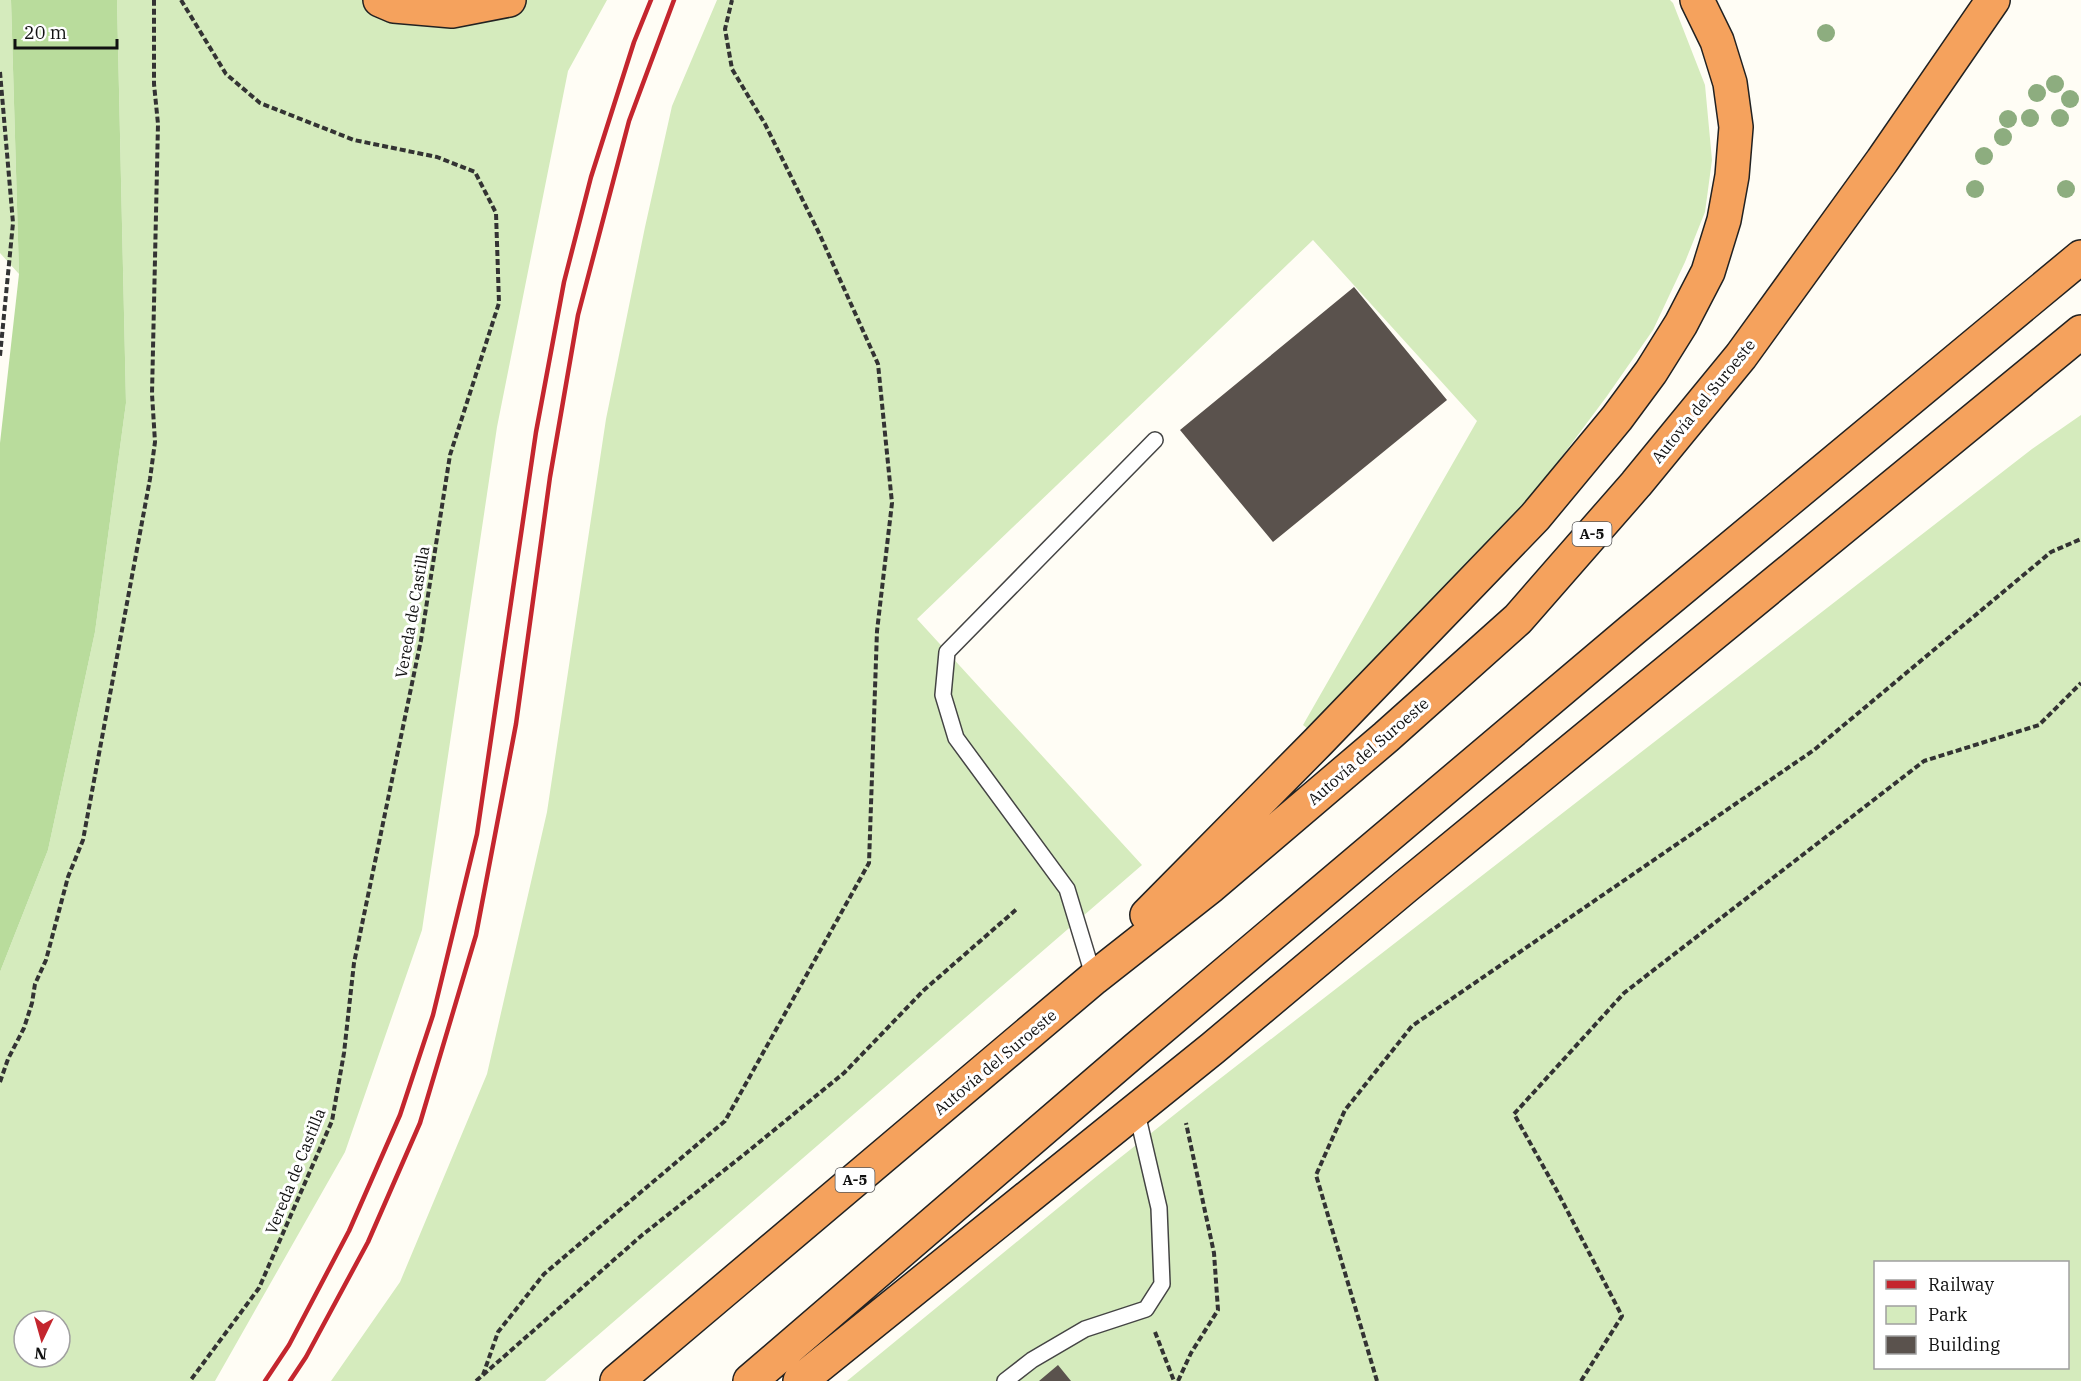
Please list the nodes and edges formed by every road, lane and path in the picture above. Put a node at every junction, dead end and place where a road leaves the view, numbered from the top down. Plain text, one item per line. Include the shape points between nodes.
1 (154, 0) edge
2 (181, 0) edge
3 (380, 0) edge
4 (509, 0) edge
5 (732, 0) edge
6 (1697, 0) edge
7 (1992, 0) edge
8 (0, 72) edge
9 (2081, 257) edge
10 (2081, 332) edge
11 (0, 356) edge
12 (1155, 440) dead end
13 (2081, 539) edge
14 (2081, 683) edge
15 (1018, 908) dead end
16 (1094, 978) junction
17 (0, 1082) edge
18 (1136, 1109) junction
19 (1186, 1123) dead end
20 (1146, 1309) junction
21 (483, 1375) junction
22 (190, 1381) edge
23 (476, 1381) edge
24 (617, 1381) edge
25 (750, 1381) edge
26 (800, 1381) edge
27 (1005, 1381) edge
28 (1176, 1381) edge
29 (1377, 1381) edge
30 (1581, 1381) edge

1 - 17 path via 158,124 152,394 155,441 151,470 84,840 68,876 24,1028
2 - 22 path, Vereda de Castilla via 226,74 260,103 354,140 437,157 475,172 496,213 499,303 450,455 421,640 354,963 332,1121 259,1287
3 - 4 highway via 394,6 452,11
5 - 21 path via 725,29 732,69 819,232 878,364 892,503 877,631 869,863 725,1121 544,1274 498,1332
6 - 16 highway via 1730,83 1736,127 1724,220 1708,272 1682,324 1617,418 1535,517 1157,903
7 - 16 highway, Autovía del Suroeste / A-5 via 1741,356 1518,619 1211,886
8 - 11 path via 13,224
9 - 25 highway via 1117,1065
10 - 18 highway
12 - 16 lane via 947,652 943,694 956,738 1067,890
13 - 29 path via 2051,552 1814,750 1412,1026 1345,1110 1316,1175
14 - 30 path via 2039,725 1924,761 1624,993 1514,1114 1622,1316
15 - 21 path via 924,990 844,1073 641,1236
16 - 24 highway, Autovía del Suroeste / A-5
18 - 20 lane via 1159,1208 1162,1284
18 - 26 highway
19 - 28 path via 1214,1253 1218,1310
20 - 27 lane via 1085,1329
20 - 28 path
21 - 23 path

